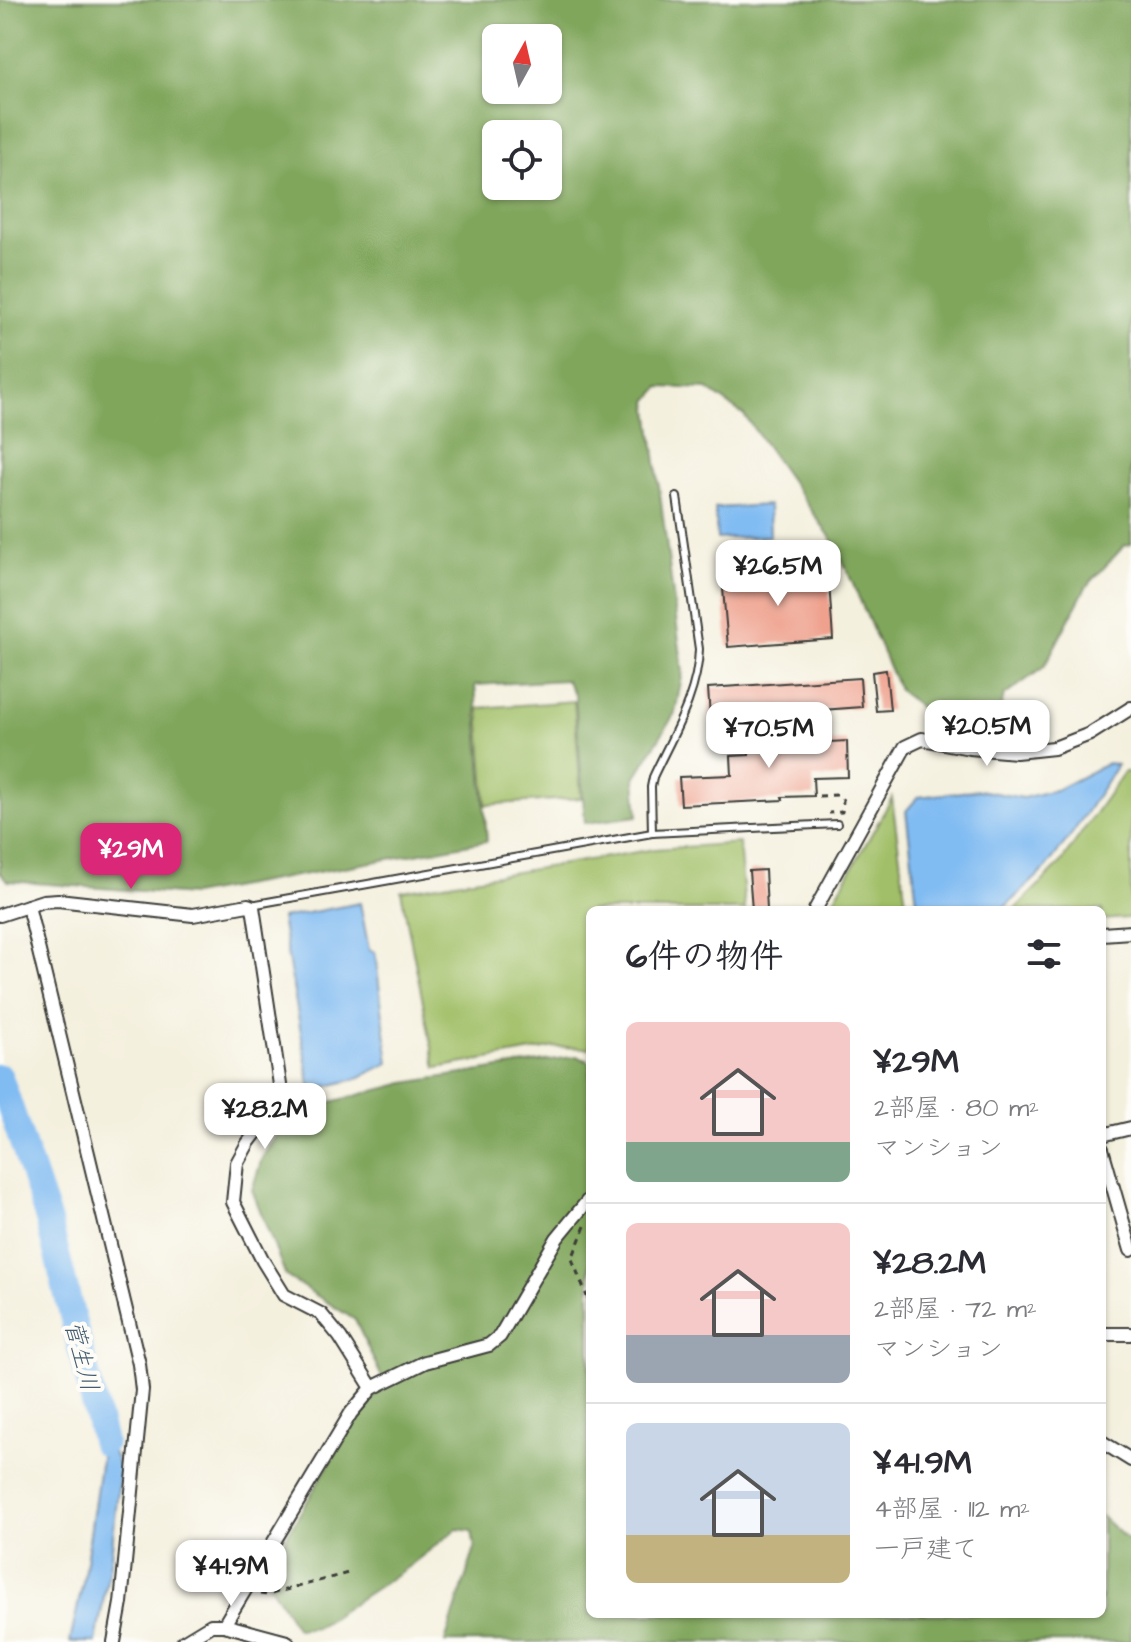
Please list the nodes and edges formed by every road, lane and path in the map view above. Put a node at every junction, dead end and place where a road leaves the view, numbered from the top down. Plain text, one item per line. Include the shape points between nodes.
1 (677, 497) dead end
2 (1131, 708) edge
3 (819, 796) dead end
4 (827, 813) dead end
5 (837, 824) dead end
6 (652, 833) junction
7 (248, 905) junction
8 (817, 906) edge
9 (25, 907) junction
10 (0, 915) edge
11 (1131, 932) edge
12 (1106, 934) edge
13 (1131, 1128) edge
14 (1106, 1134) edge
15 (1106, 1163) edge
16 (586, 1203) edge
17 (585, 1224) dead end
18 (1131, 1250) edge
19 (586, 1294) edge
20 (1106, 1334) edge
21 (1131, 1334) edge
22 (372, 1388) junction
23 (1106, 1444) edge
24 (1131, 1460) edge
25 (348, 1573) dead end
26 (267, 1595) dead end
27 (224, 1625) junction
28 (114, 1642) edge
29 (183, 1642) edge
30 (287, 1642) edge

1 - 6 lane via 699,669 653,777
2 - 8 street via 1090,734 1054,748 1016,752 922,739 905,747
3 - 4 path via 838,795 843,800 842,812
5 - 6 lane
6 - 7 lane
7 - 9 street via 193,915 58,900
7 - 22 street via 253,907 282,1098 237,1163 233,1202 284,1295 321,1314
9 - 10 street
9 - 28 street via 142,1390
11 - 12 street
13 - 14 street
15 - 18 street
16 - 22 street via 557,1238 500,1336 489,1345 425,1362
17 - 19 path via 572,1259
20 - 21 street
22 - 27 street via 351,1413
23 - 24 street
25 - 26 path
27 - 29 street via 211,1625
27 - 30 street

